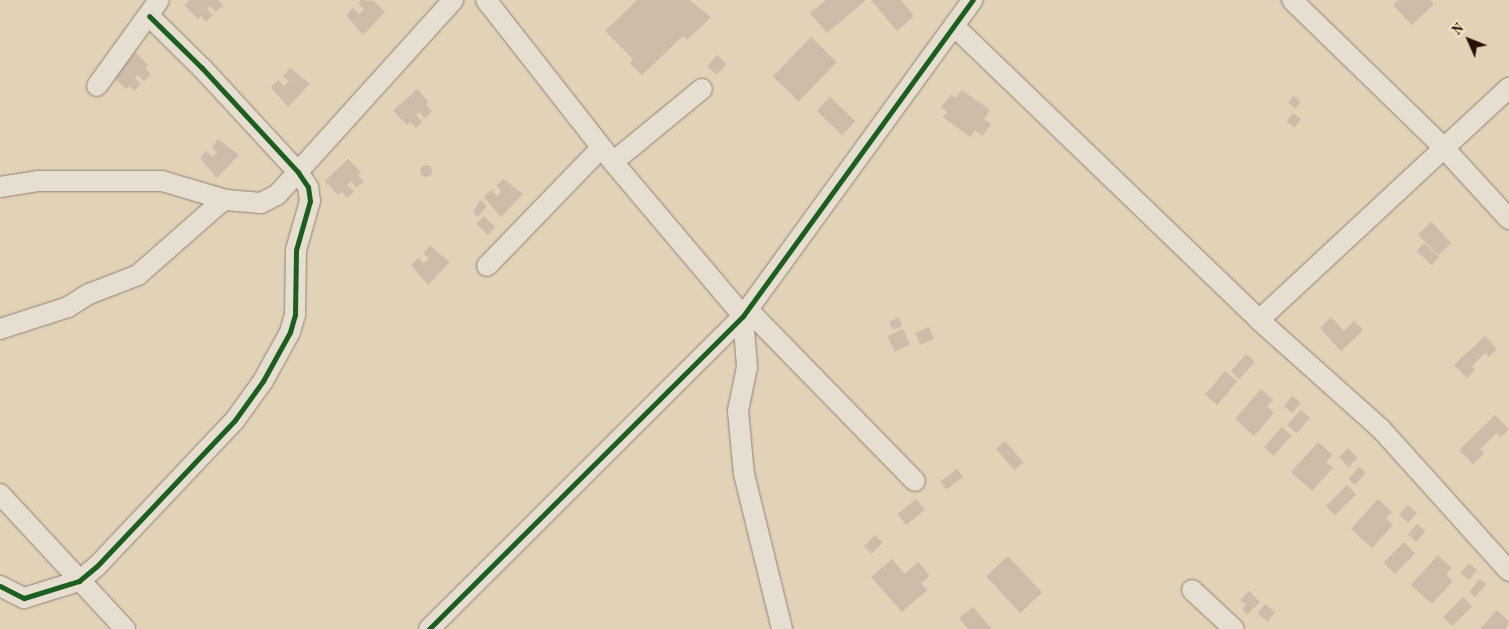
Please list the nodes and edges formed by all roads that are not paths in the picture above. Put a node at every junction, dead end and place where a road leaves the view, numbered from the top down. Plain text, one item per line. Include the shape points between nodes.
1 (453, 0) edge
2 (486, 0) edge
3 (973, 0) edge
4 (1292, 0) edge
5 (154, 8) edge
6 (954, 26) junction
7 (97, 86) dead end
8 (1509, 88) edge
9 (702, 90) dead end
10 (1443, 147) junction
11 (607, 155) junction
12 (298, 172) junction
13 (0, 186) edge
14 (226, 200) junction
15 (1509, 220) edge
16 (487, 266) dead end
17 (745, 313) junction
18 (1259, 320) junction
19 (0, 329) edge
20 (915, 481) dead end
21 (0, 494) edge
22 (1509, 570) edge
23 (79, 581) junction
24 (0, 586) edge
25 (1192, 590) dead end
26 (125, 629) edge
27 (429, 629) edge
28 (782, 629) edge
29 (1234, 629) edge

1 - 12 street
2 - 11 street
3 - 6 street
4 - 10 street
5 - 7 street
5 - 12 street via 202,68
6 - 17 street
6 - 18 street
8 - 10 street
9 - 11 street
10 - 15 street
10 - 18 street
11 - 16 street
11 - 17 street
12 - 14 street via 277,195 261,203
12 - 23 street via 310,193 310,202 296,250 295,315 290,332 263,381 235,420 118,546
13 - 14 street via 38,181 162,181
14 - 19 street via 212,208 155,263 138,275 89,294 68,307
17 - 20 street
17 - 27 street
17 - 28 street via 747,367 738,411 744,474
18 - 22 street via 1381,429
21 - 23 street
23 - 24 street via 24,598
23 - 26 street
25 - 29 street

